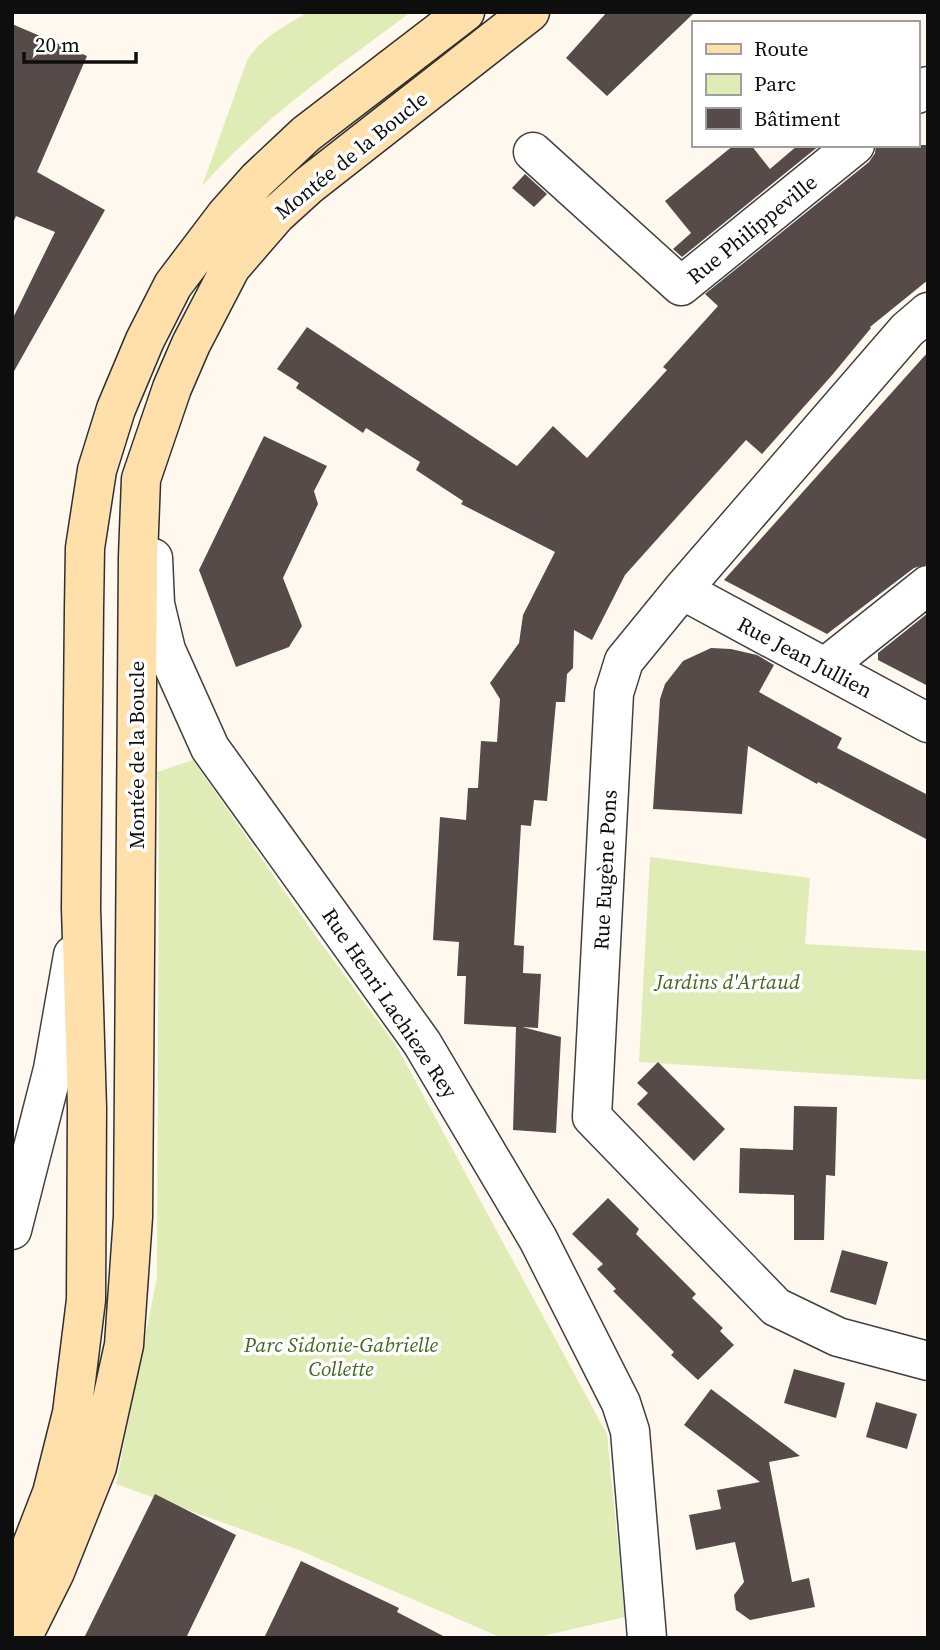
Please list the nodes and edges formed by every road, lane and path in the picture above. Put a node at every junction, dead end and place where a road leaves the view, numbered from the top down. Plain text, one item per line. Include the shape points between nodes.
1 (465, 12) edge
2 (530, 12) edge
3 (853, 147) edge
4 (533, 152) dead end
5 (928, 312) edge
6 (164, 414) junction
7 (928, 585) edge
8 (682, 590) junction
9 (825, 667) junction
10 (928, 723) edge
11 (81, 908) junction
12 (12, 1230) edge
13 (928, 1361) edge
14 (12, 1597) edge
15 (22, 1638) edge
16 (647, 1638) edge

1 - 11 main road, Montée de la Boucle via 306,134 257,180 173,285 145,340 97,470 85,548
2 - 6 main road, Montée de la Boucle via 276,215 231,267 191,344
3 - 4 street, Rue Philippeville via 681,286
5 - 8 street, Rue Eugène Pons via 907,330
6 - 15 main road, Montée de la Boucle via 141,479 133,1217 124,1345 97,1467 55,1572
6 - 16 street, Rue Henri Lachieze Rey via 154,494 153,550 155,604 166,650 210,748 422,1043 538,1239 621,1403 630,1431
7 - 9 street
8 - 9 street, Rue Jean Jullien
8 - 13 street, Rue Eugène Pons via 624,661 614,693 592,1117 776,1307 838,1337
9 - 10 street, Rue Jean Jullien
11 - 12 street via 53,1069
11 - 14 main road, Montée de la Boucle via 86,1300 72,1413 52,1493

